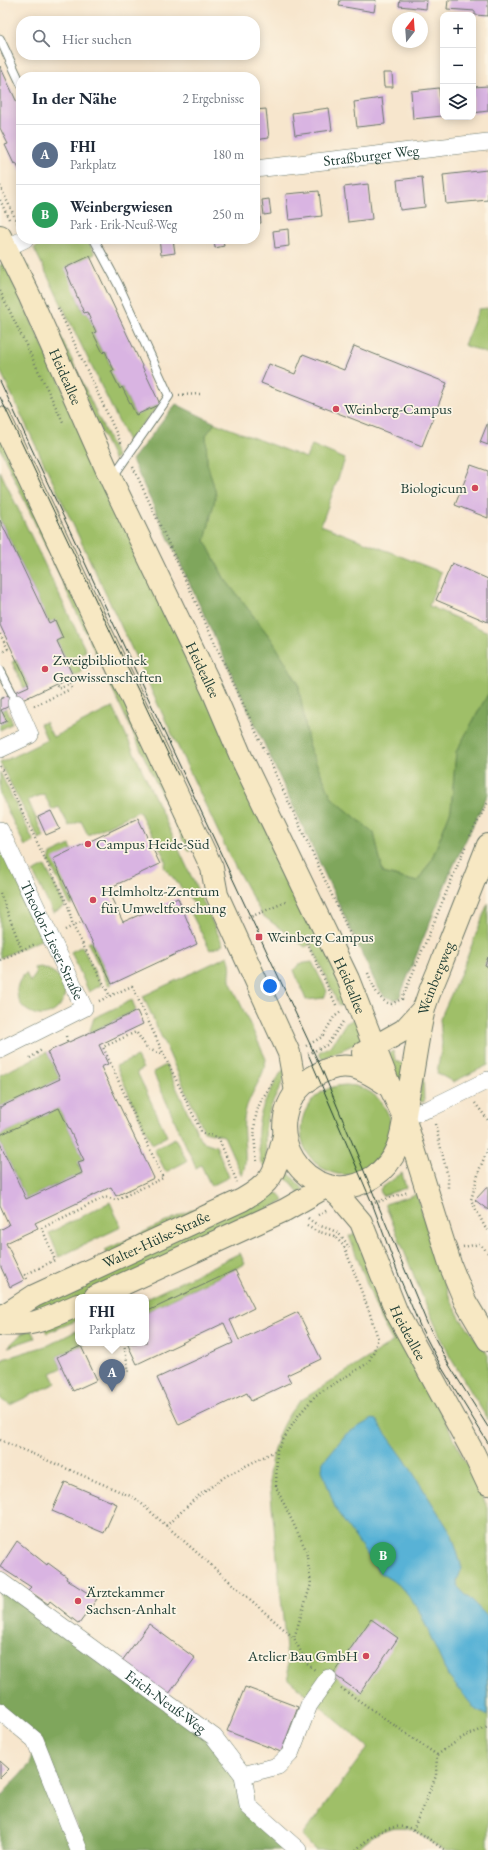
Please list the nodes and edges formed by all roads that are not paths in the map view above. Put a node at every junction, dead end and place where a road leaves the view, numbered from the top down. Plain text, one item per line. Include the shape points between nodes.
1 (0, 39) edge
2 (16, 73) edge
3 (488, 142) edge
4 (260, 168) edge
5 (8, 244) edge
6 (97, 244) edge
7 (0, 418) edge
8 (111, 479) junction
9 (0, 670) edge
10 (19, 702) joint
11 (0, 749) edge
12 (0, 830) edge
13 (488, 845) edge
14 (424, 1008) junction
15 (376, 1047) junction
16 (0, 1050) edge
17 (337, 1066) junction
18 (488, 1080) edge
19 (382, 1081) junction
20 (296, 1092) junction
21 (404, 1117) junction
22 (284, 1136) junction
23 (326, 1186) junction
24 (102, 1294) edge
25 (75, 1305) edge
26 (0, 1318) edge
27 (0, 1324) edge
28 (488, 1340) edge
29 (488, 1484) edge
30 (0, 1581) edge
31 (328, 1678) road end
32 (0, 1711) edge
33 (243, 1775) junction
34 (79, 1850) edge
35 (298, 1850) edge

1 - 2 lane
3 - 4 street, Straßburger Weg
5 - 8 main road, Heideallee
6 - 8 lane via 118,284 169,396
7 - 20 main road via 212,868 217,896 290,1057
8 - 15 main road, Heideallee via 214,691 242,759 348,979
9 - 10 lane
10 - 11 street via 30,735
12 - 16 street, Theodor-Lieser-Straße via 84,1008
13 - 14 main road, Weinbergweg
14 - 15 main road via 404,1030
14 - 21 main road, Weinbergweg
15 - 17 main road
15 - 19 main road, Heideallee
17 - 19 main road via 357,1068
17 - 20 main road via 317,1074
18 - 21 street via 431,1108
19 - 21 main road
20 - 22 main road via 286,1111
21 - 23 main road via 398,1148 380,1172 354,1184
21 - 28 main road via 451,1267 465,1301
22 - 23 main road via 304,1172
22 - 26 main road, Walter-Hülse-Straße via 273,1174 262,1188 242,1200 34,1296
23 - 24 main road, Walter-Hülse-Straße via 300,1203
23 - 29 main road, Heideallee via 339,1196 361,1222 410,1340 471,1448
25 - 27 main road via 37,1323 19,1326
30 - 33 street, Erich-Neuß-Weg via 214,1737
31 - 33 street via 309,1705 290,1754 278,1766
32 - 34 street via 35,1740
33 - 35 street, Erich-Neuß-Weg via 248,1806

